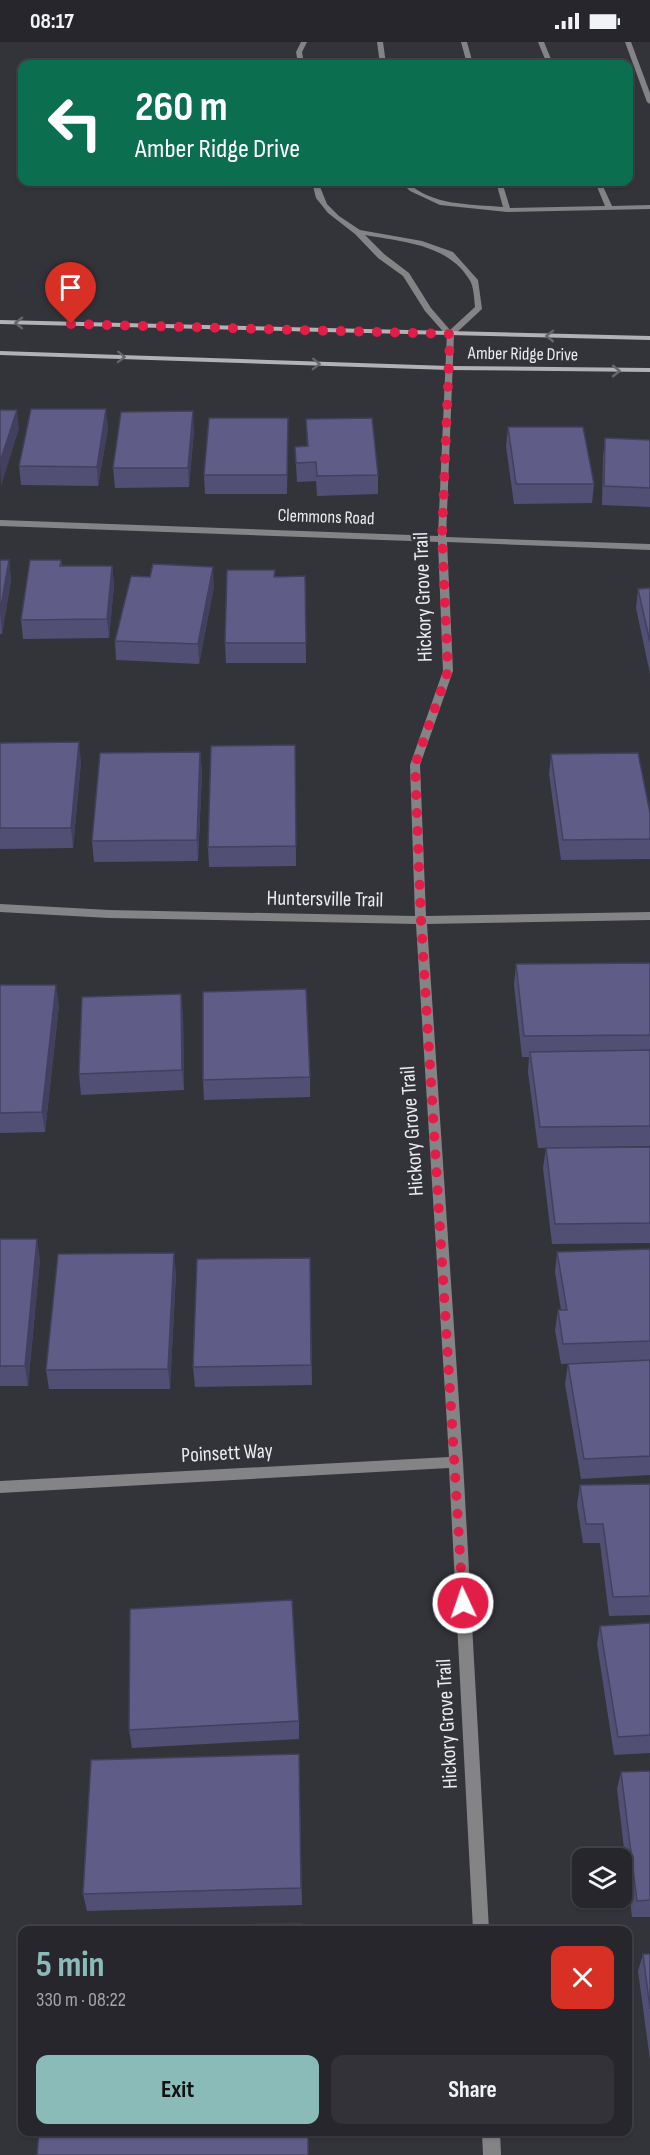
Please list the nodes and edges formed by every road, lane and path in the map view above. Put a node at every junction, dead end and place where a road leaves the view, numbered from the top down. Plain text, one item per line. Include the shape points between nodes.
1 (304, 42) edge
2 (380, 42) edge
3 (464, 42) edge
4 (541, 42) edge
5 (628, 42) edge
6 (300, 60) edge
7 (382, 60) edge
8 (469, 60) edge
9 (548, 60) edge
10 (650, 102) edge
11 (316, 186) edge
12 (408, 186) edge
13 (500, 186) edge
14 (600, 186) edge
15 (650, 207) edge
16 (609, 208) junction
17 (507, 210) junction
18 (358, 232) junction
19 (0, 322) edge
20 (450, 334) junction
21 (650, 338) edge
22 (0, 353) edge
23 (449, 368) junction
24 (650, 370) edge
25 (0, 523) edge
26 (442, 537) junction
27 (650, 547) edge
28 (0, 908) edge
29 (650, 916) edge
30 (421, 920) junction
31 (456, 1462) junction
32 (0, 1486) edge
33 (481, 1926) edge
34 (491, 2136) edge
35 (492, 2155) edge

1 - 6 street
2 - 7 street
3 - 8 street
4 - 9 street
5 - 10 street
11 - 18 street via 334,216
12 - 17 street via 440,203
13 - 17 street
14 - 16 street
15 - 16 street
16 - 17 street
18 - 20 street via 406,275
18 - 20 street via 391,236 450,254 474,280 479,307
20 -> 19 street, Amber Ridge Drive
21 -> 20 street, Amber Ridge Drive
20 - 23 street, Hickory Grove Trail
22 -> 23 street, Amber Ridge Drive
23 -> 24 street, Amber Ridge Drive
23 - 26 street, Hickory Grove Trail
25 - 26 street, Clemmons Road
26 - 27 street, Clemmons Road
26 - 30 street, Hickory Grove Trail via 448,671 415,765
28 - 30 street, Huntersville Trail
29 - 30 street, Huntersville Trail
30 - 31 street, Hickory Grove Trail
31 - 32 street, Poinsett Way
31 - 33 street, Hickory Grove Trail
34 - 35 street

